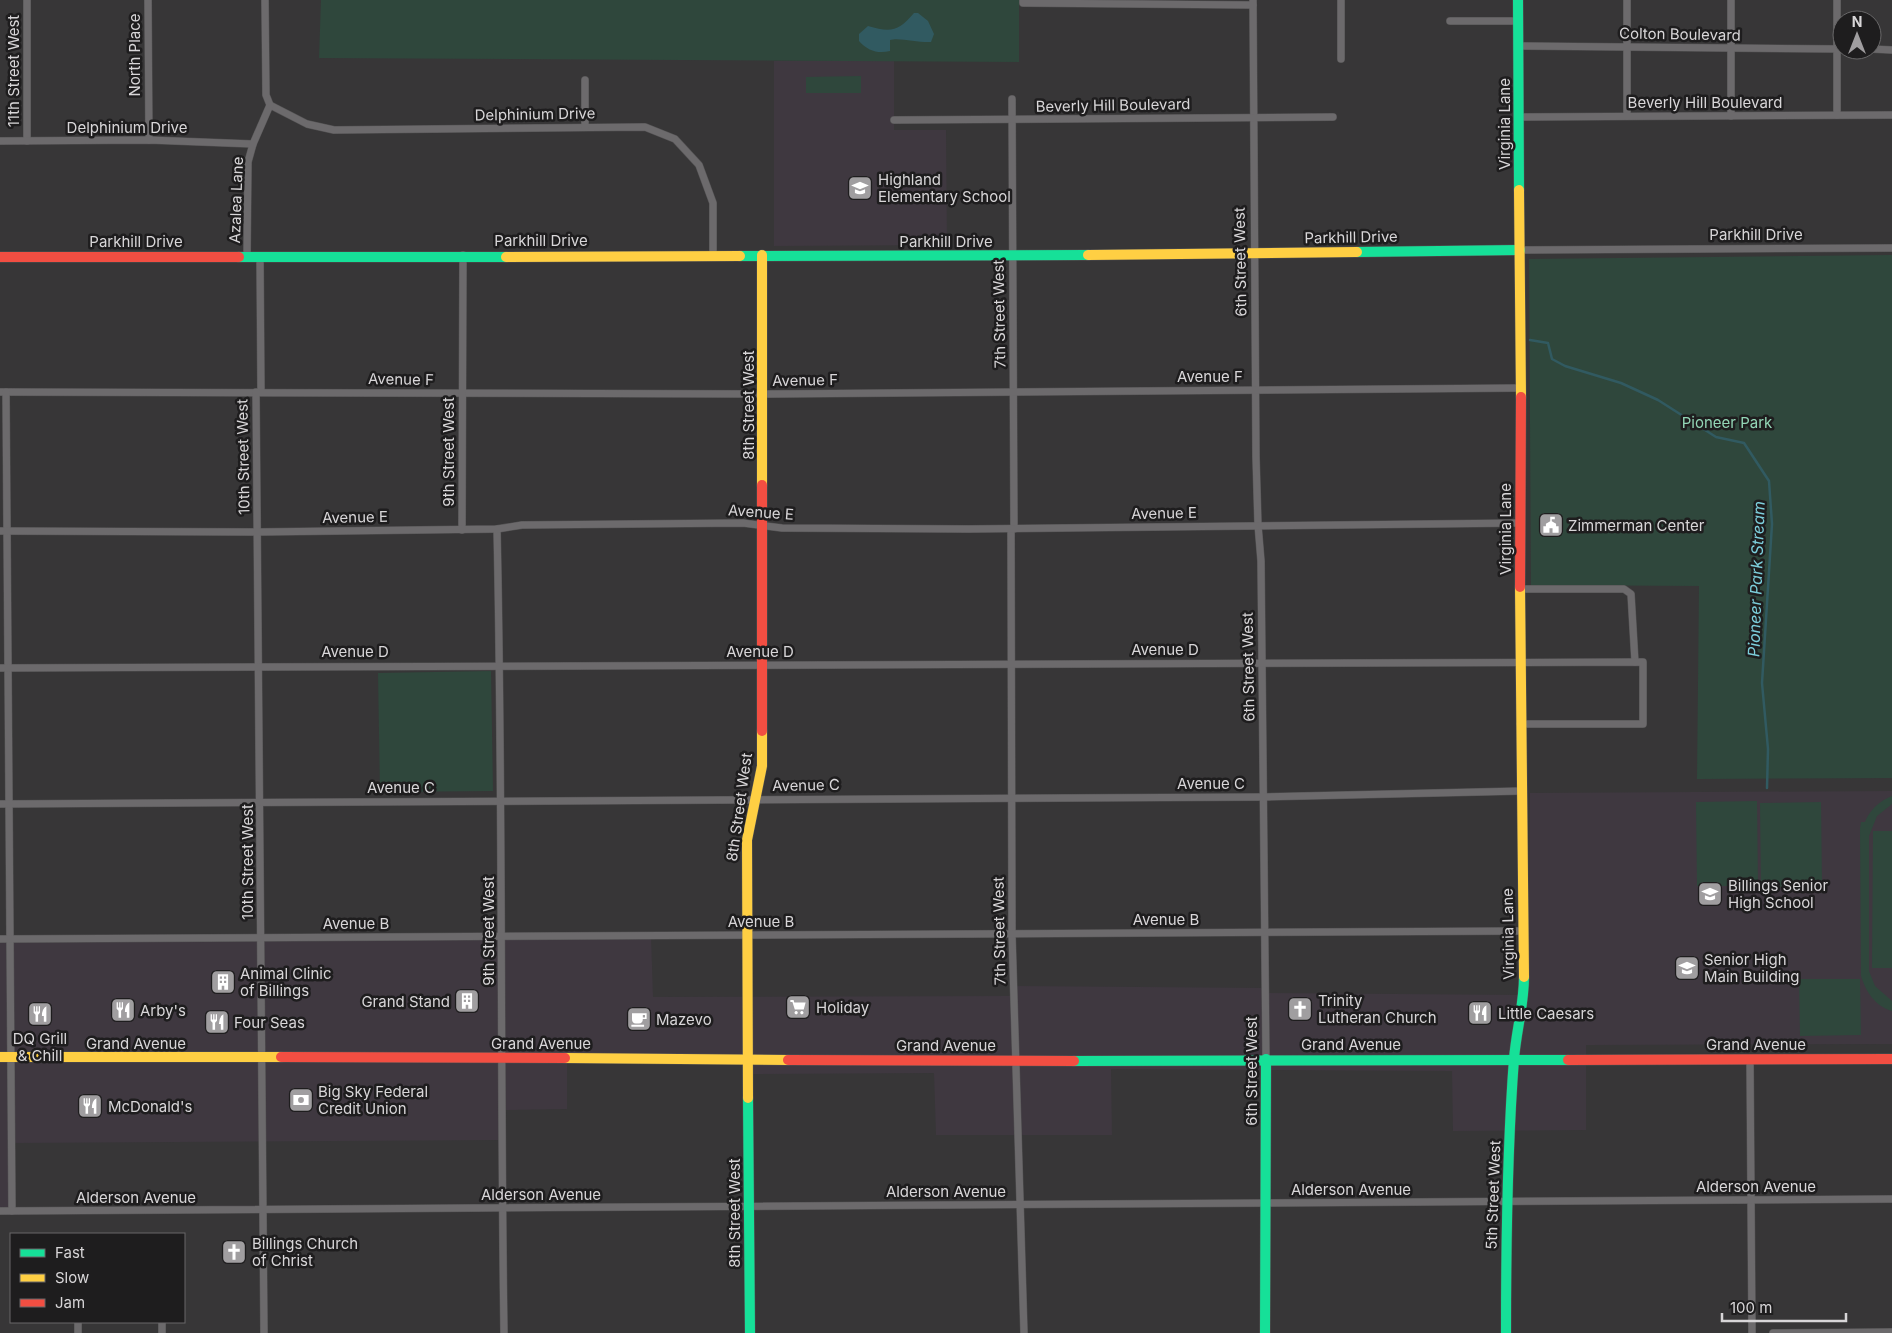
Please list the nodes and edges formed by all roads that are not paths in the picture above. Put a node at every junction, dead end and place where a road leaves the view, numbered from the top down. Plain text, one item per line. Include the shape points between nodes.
1 (27, 0) edge
2 (148, 0) edge
3 (265, 0) edge
4 (1341, 0) edge
5 (1518, 0) edge
6 (1627, 0) edge
7 (1731, 0) edge
8 (1023, 1) edge
9 (1138, 2) edge
10 (1253, 3) edge
11 (1450, 21) dead end
12 (1519, 21) junction
13 (1518, 46) junction
14 (1627, 47) junction
15 (1731, 48) junction
16 (1832, 49) edge
17 (1341, 59) dead end
18 (1839, 60) edge
19 (586, 80) dead end
20 (1012, 99) dead end
21 (270, 105) junction
22 (1837, 115) junction
23 (1892, 115) edge
24 (1627, 116) junction
25 (1731, 116) junction
26 (1518, 117) junction
27 (1254, 118) junction
28 (1333, 118) dead end
29 (894, 120) dead end
30 (1012, 120) junction
31 (585, 127) junction
32 (149, 140) junction
33 (0, 141) edge
34 (28, 141) junction
35 (253, 144) junction
36 (1892, 248) edge
37 (1520, 250) junction
38 (713, 254) junction
39 (1255, 254) junction
40 (463, 255) junction
41 (762, 255) junction
42 (247, 256) junction
43 (260, 256) junction
44 (1012, 256) junction
45 (0, 257) edge
46 (1521, 388) junction
47 (1255, 389) junction
48 (1014, 391) junction
49 (3, 392) edge
50 (259, 392) junction
51 (462, 394) junction
52 (762, 394) junction
53 (1520, 523) junction
54 (763, 525) junction
55 (1258, 525) junction
56 (496, 529) junction
57 (1012, 529) junction
58 (462, 530) junction
59 (4, 531) edge
60 (258, 532) junction
61 (1520, 589) junction
62 (1519, 662) junction
63 (1639, 662) junction
64 (1011, 663) junction
65 (1263, 663) junction
66 (499, 664) junction
67 (763, 664) junction
68 (259, 666) junction
69 (0, 668) edge
70 (8, 668) junction
71 (1520, 724) junction
72 (1522, 791) junction
73 (1010, 797) junction
74 (1264, 797) junction
75 (756, 799) junction
76 (501, 800) junction
77 (260, 802) junction
78 (0, 804) edge
79 (9, 804) junction
80 (1522, 931) junction
81 (1264, 932) junction
82 (1012, 934) junction
83 (746, 935) junction
84 (501, 936) junction
85 (261, 937) junction
86 (0, 939) edge
87 (9, 939) junction
88 (5, 1057) edge
89 (262, 1058) junction
90 (501, 1058) junction
91 (1514, 1058) junction
92 (746, 1059) junction
93 (1266, 1059) junction
94 (1750, 1059) junction
95 (1892, 1059) edge
96 (1016, 1060) junction
97 (1892, 1199) edge
98 (1751, 1200) junction
99 (1510, 1201) junction
100 (1266, 1203) junction
101 (1020, 1204) junction
102 (749, 1206) junction
103 (502, 1208) junction
104 (263, 1210) junction
105 (0, 1211) edge
106 (12, 1211) junction
107 (1892, 1332) edge
108 (264, 1333) edge
109 (504, 1333) edge
110 (750, 1333) edge
111 (1024, 1333) edge
112 (1264, 1333) edge
113 (1506, 1333) edge
114 (1752, 1333) edge
115 (1773, 1333) edge

1 - 34 street, 11th Street West
2 - 32 street, North Place
3 - 21 street via 266,95
4 - 17 street
5 - 12 street, Virginia Lane
6 - 14 street
7 - 15 street
8 - 9 street
9 - 10 street
10 - 27 street, 6th Street West
11 - 12 street
12 - 13 street, Virginia Lane
13 - 14 street, Colton Boulevard
13 - 26 street, Virginia Lane
14 - 15 street, Colton Boulevard
14 - 24 street
15 - 16 street, Colton Boulevard
15 - 25 street
18 - 22 street
19 - 31 street
20 - 30 street, 7th Street West
21 - 31 street, Delphinium Drive via 306,124 334,130
21 - 35 street, Azalea Lane
22 - 23 street, Beverly Hill Boulevard
22 - 25 street, Beverly Hill Boulevard
24 - 25 street, Beverly Hill Boulevard
24 - 26 street, Beverly Hill Boulevard
26 - 37 street, Virginia Lane
27 - 28 street, Beverly Hill Boulevard
27 - 30 street, Beverly Hill Boulevard
27 - 39 street, 6th Street West
29 - 30 street, Beverly Hill Boulevard
30 - 44 street, 7th Street West
31 - 38 street, Delphinium Drive via 645,127 675,139 699,165 711,192
32 - 34 street, Delphinium Drive
32 - 35 street, Delphinium Drive
33 - 34 street, Delphinium Drive
35 - 42 street, Azalea Lane via 248,162
36 - 37 street, Parkhill Drive
37 - 39 street, Parkhill Drive
37 - 46 street, Virginia Lane
38 - 40 street, Parkhill Drive
38 - 41 street, Parkhill Drive
39 - 44 street, Parkhill Drive
39 - 47 street, 6th Street West
40 - 43 street, Parkhill Drive
40 - 51 street, 9th Street West
41 - 44 street, Parkhill Drive
41 - 52 street, 8th Street West
42 - 43 street, Parkhill Drive
42 - 45 street, Parkhill Drive
43 - 50 street, 10th Street West
44 - 48 street, 7th Street West
46 - 47 street, Avenue F
46 - 53 street, Virginia Lane
47 - 48 street, Avenue F
47 - 55 street, 6th Street West
48 - 52 street, Avenue F
48 - 57 street, 7th Street West
49 - 50 street, Avenue F
49 - 59 street
50 - 51 street, Avenue F
50 - 60 street, 10th Street West
51 - 52 street, Avenue F
51 - 58 street, 9th Street West
52 - 54 street, 8th Street West
53 - 55 street, Avenue E
53 - 61 street, Virginia Lane
54 - 56 street, Avenue E via 743,522 522,525
54 - 57 street, Avenue E via 782,528
54 - 67 street, 8th Street West
55 - 57 street, Avenue E
55 - 65 street, 6th Street West
56 - 58 street, Avenue E
56 - 66 street, 9th Street West
57 - 64 street, 7th Street West
58 - 60 street, Avenue E
59 - 60 street, Avenue E
59 - 70 street
60 - 68 street, 10th Street West
61 - 62 street, Virginia Lane
61 - 63 street via 1624,589 1632,594
62 - 63 street, Avenue D
62 - 65 street, Avenue D
62 - 71 street, Virginia Lane
63 - 71 street via 1642,724
64 - 65 street, Avenue D
64 - 67 street, Avenue D
64 - 73 street, 7th Street West
65 - 74 street, 6th Street West
66 - 67 street, Avenue D
66 - 68 street, Avenue D
66 - 76 street, 9th Street West
67 - 75 street, 8th Street West via 762,766
68 - 70 street, Avenue D
68 - 77 street, 10th Street West
69 - 70 street, Avenue D
70 - 79 street
71 - 72 street, Virginia Lane
72 - 74 street, Avenue C
72 - 80 street, Virginia Lane
73 - 74 street, Avenue C
73 - 75 street, Avenue C
73 - 82 street, 7th Street West
74 - 81 street, 6th Street West
75 - 76 street, Avenue C
75 - 83 street, 8th Street West via 747,840
76 - 77 street, Avenue C
76 - 84 street, 9th Street West
77 - 79 street, Avenue C
77 - 85 street, 10th Street West
78 - 79 street, Avenue C
79 - 87 street
80 - 81 street, Avenue B
80 - 91 street, Virginia Lane via 1524,994
81 - 82 street, Avenue B
81 - 93 street, 6th Street West
82 - 83 street, Avenue B
82 - 96 street, 7th Street West
83 - 84 street, Avenue B
83 - 92 street, 8th Street West
84 - 85 street, Avenue B
84 - 90 street, 9th Street West
85 - 87 street, Avenue B
85 - 89 street, 10th Street West
86 - 87 street, Avenue B
87 - 88 street
88 - 89 street, Grand Avenue
88 - 106 street
89 - 90 street, Grand Avenue
89 - 104 street, 10th Street West
90 - 92 street, Grand Avenue
90 - 103 street, 9th Street West
91 - 93 street, Grand Avenue
91 - 94 street, Grand Avenue
91 - 99 street, 5th Street West
92 - 96 street, Grand Avenue
92 - 102 street, 8th Street West
93 - 96 street, Grand Avenue
93 - 100 street, 6th Street West
94 - 95 street, Grand Avenue
94 - 98 street
96 - 101 street, 7th Street West
97 - 98 street, Alderson Avenue
98 - 99 street, Alderson Avenue
98 - 114 street
99 - 100 street, Alderson Avenue
99 - 113 street, 5th Street West
100 - 101 street, Alderson Avenue
100 - 112 street, 6th Street West
101 - 102 street, Alderson Avenue
101 - 111 street, 7th Street West
102 - 103 street, Alderson Avenue
102 - 110 street, 8th Street West
103 - 104 street, Alderson Avenue
103 - 109 street, 9th Street West
104 - 106 street, Alderson Avenue
104 - 108 street, 10th Street West
105 - 106 street, Alderson Avenue
107 - 115 street

